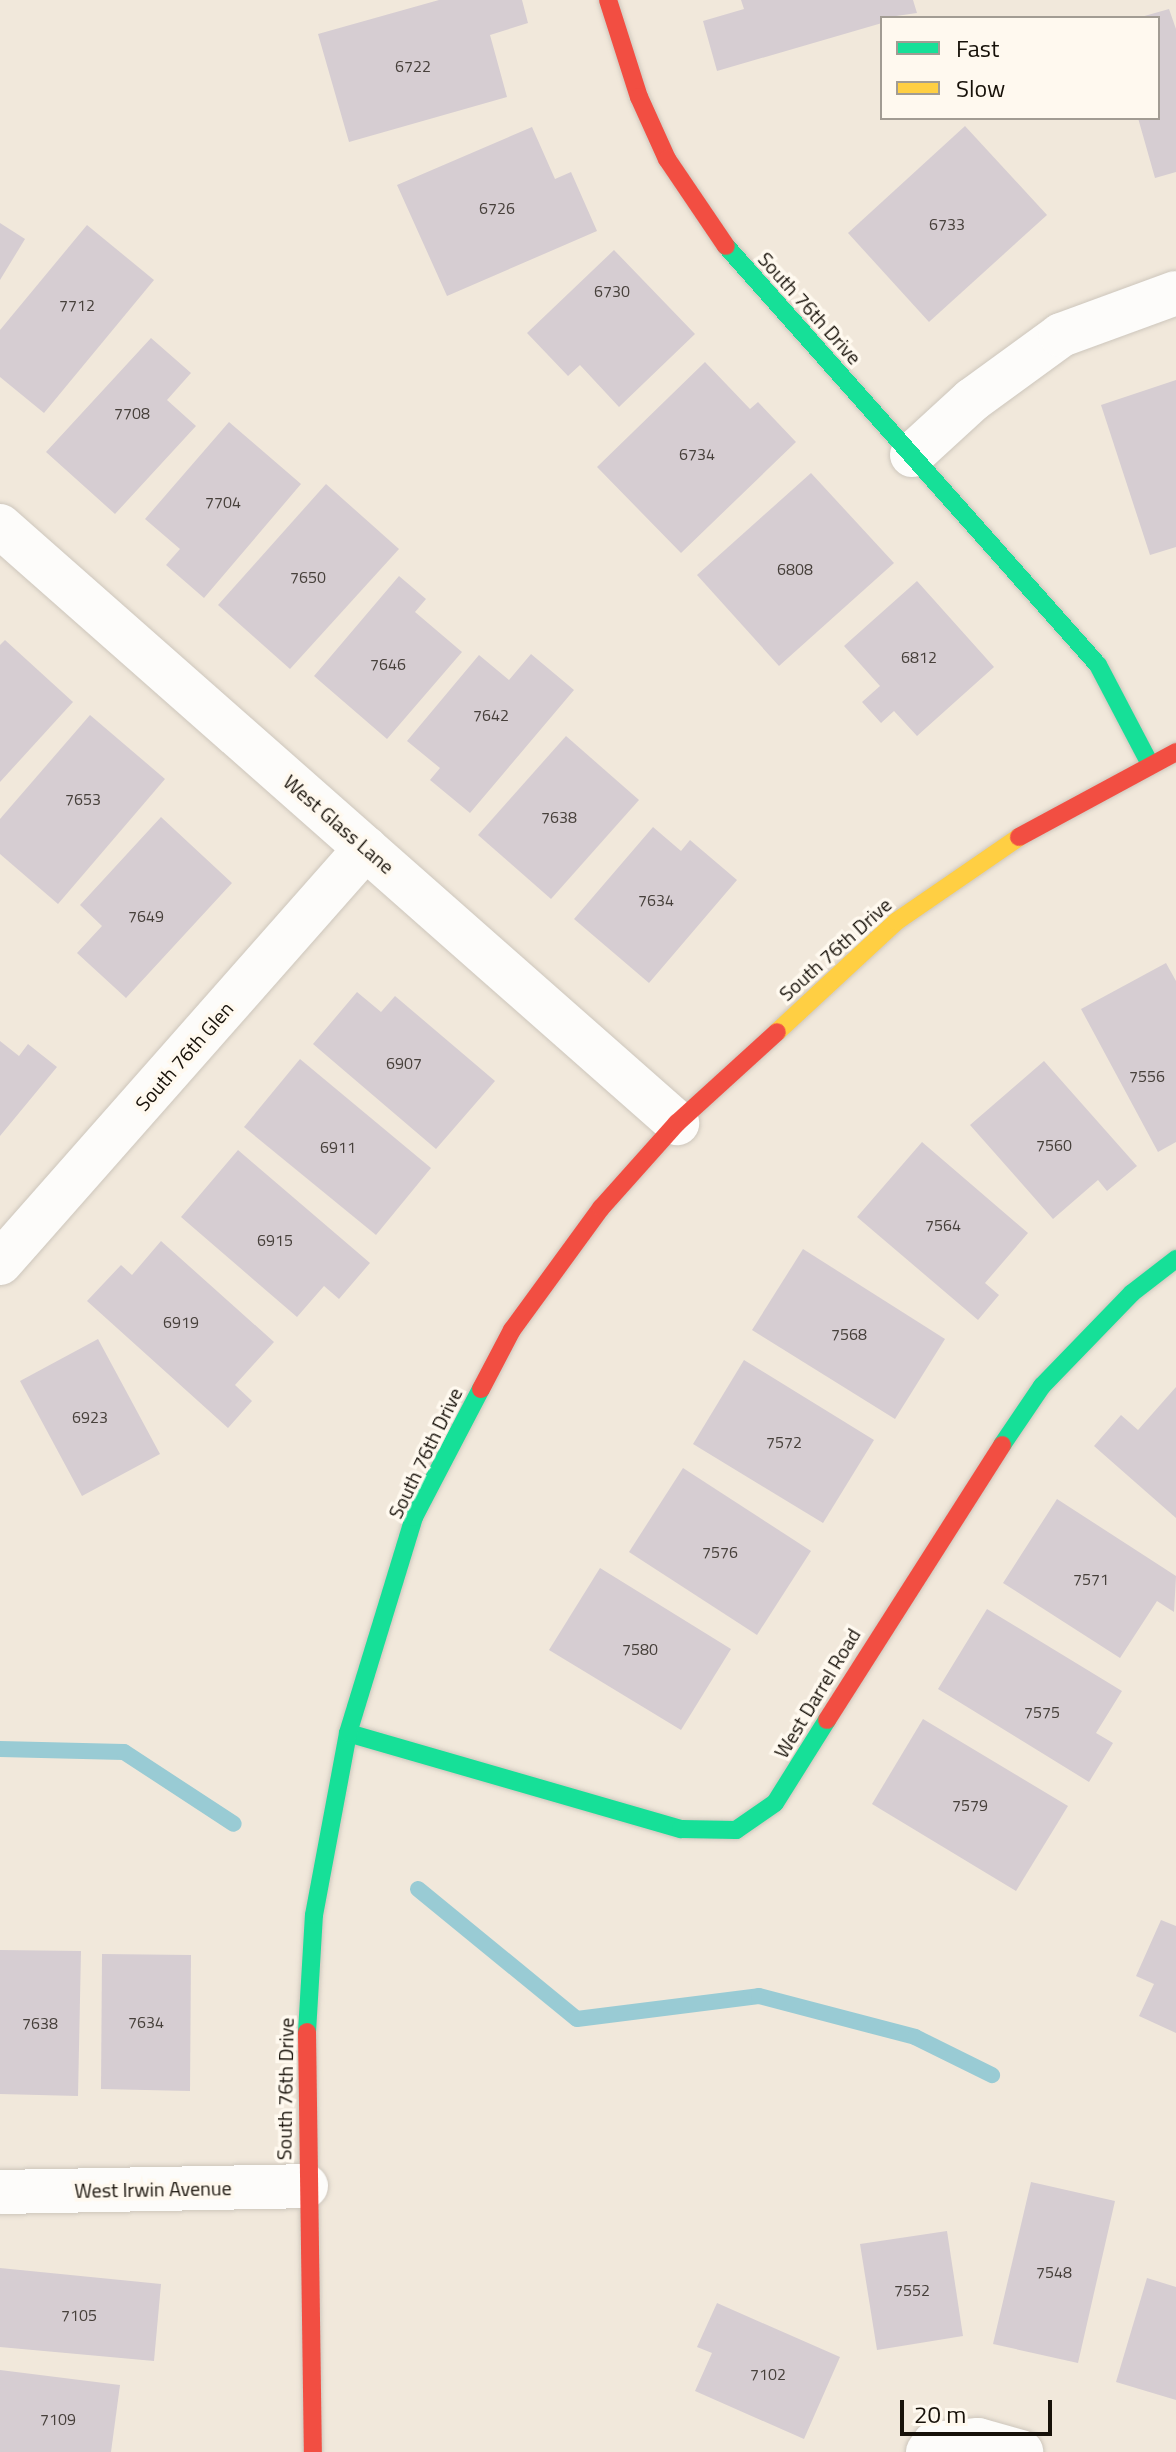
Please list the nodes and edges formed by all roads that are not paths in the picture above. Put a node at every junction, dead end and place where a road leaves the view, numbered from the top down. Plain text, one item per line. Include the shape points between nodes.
1 (608, 0) edge
2 (1176, 293) edge
3 (912, 455) junction
4 (0, 526) edge
5 (1176, 752) edge
6 (1150, 764) junction
7 (366, 848) junction
8 (677, 1123) junction
9 (1176, 1259) edge
10 (0, 1263) edge
11 (348, 1733) junction
12 (306, 2186) junction
13 (0, 2192) edge
14 (931, 2448) edge
15 (313, 2452) edge
16 (1021, 2452) edge

1 - 3 street, South 76th Drive via 639,97 667,159 705,218
2 - 3 street via 1061,335 972,400
3 - 6 street, South 76th Drive via 1098,665
4 - 7 street, West Glass Lane
5 - 6 street, South 76th Drive
6 - 8 street, South 76th Drive via 1024,834 897,921
7 - 8 street, West Glass Lane
7 - 10 street, South 76th Glen
8 - 11 street, South 76th Drive via 601,1208 512,1330 414,1517
9 - 11 street, West Darrel Road via 1132,1293 1042,1386 775,1803 736,1830 681,1829
11 - 12 street, South 76th Drive via 314,1915 306,2041
12 - 13 street, West Irwin Avenue
12 - 15 street, South 76th Drive
14 - 16 street via 978,2440

